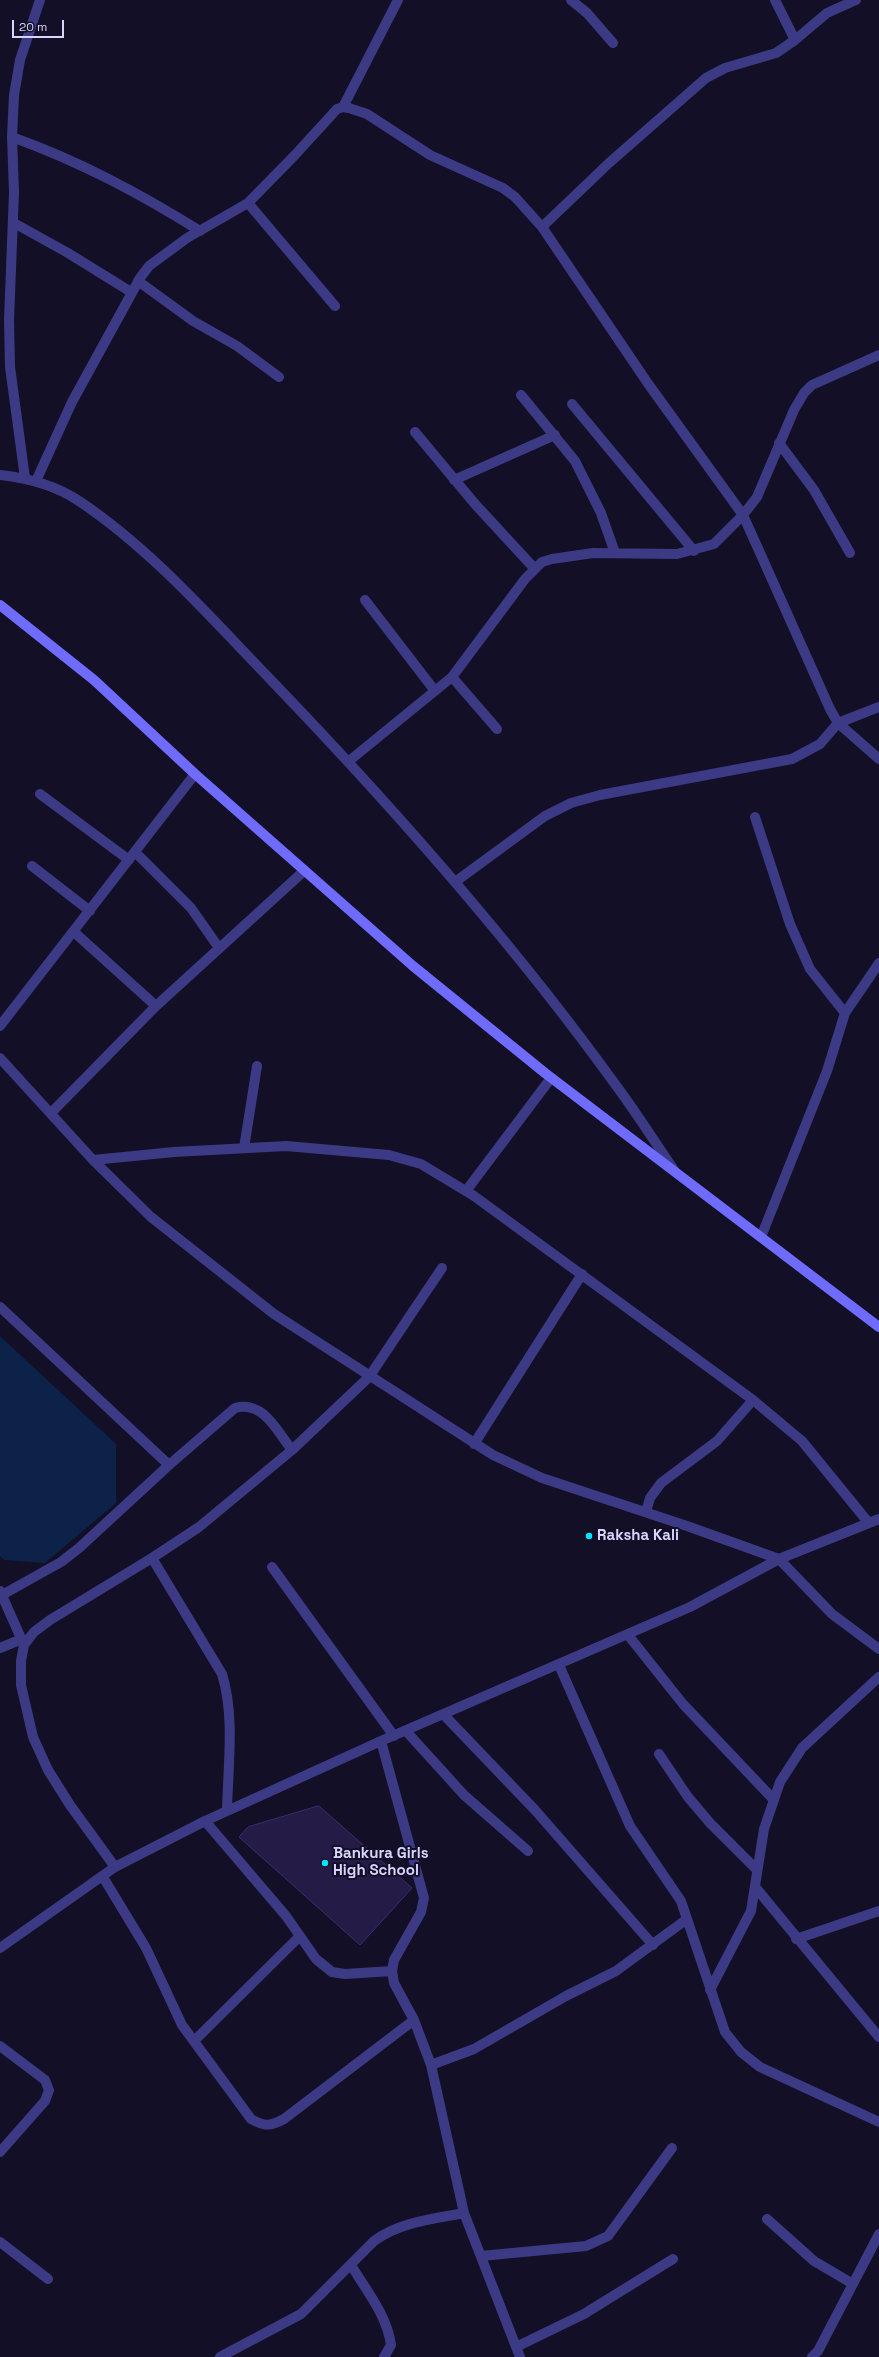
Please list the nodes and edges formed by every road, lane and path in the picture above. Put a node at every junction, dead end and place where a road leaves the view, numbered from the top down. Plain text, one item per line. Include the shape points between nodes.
1 (40, 0) edge
2 (398, 0) edge
3 (571, 0) edge
4 (775, 0) edge
5 (856, 0) edge
6 (795, 40) junction
7 (614, 43) dead end
8 (343, 107) junction
9 (12, 137) junction
10 (248, 203) junction
11 (14, 223) junction
12 (542, 227) junction
13 (200, 231) junction
14 (138, 281) junction
15 (132, 292) junction
16 (335, 306) dead end
17 (879, 355) edge
18 (0, 360) edge
19 (10, 367) junction
20 (279, 377) dead end
21 (521, 395) dead end
22 (572, 404) dead end
23 (415, 432) dead end
24 (555, 435) junction
25 (779, 443) junction
26 (0, 474) edge
27 (25, 478) junction
28 (454, 480) junction
29 (36, 481) junction
30 (743, 515) junction
31 (694, 551) junction
32 (615, 553) junction
33 (850, 553) dead end
34 (534, 568) junction
35 (364, 600) dead end
36 (0, 605) edge
37 (452, 677) junction
38 (435, 691) junction
39 (879, 707) edge
40 (838, 723) junction
41 (497, 729) dead end
42 (879, 759) edge
43 (349, 761) junction
44 (195, 774) junction
45 (40, 794) dead end
46 (755, 817) dead end
47 (132, 856) junction
48 (32, 866) dead end
49 (304, 871) junction
50 (455, 882) junction
51 (90, 911) junction
52 (74, 932) junction
53 (220, 948) junction
54 (879, 963) edge
55 (156, 1006) junction
56 (845, 1013) junction
57 (0, 1026) edge
58 (0, 1058) edge
59 (257, 1066) dead end
60 (551, 1078) junction
61 (51, 1112) junction
62 (244, 1148) junction
63 (93, 1160) junction
64 (676, 1174) junction
65 (466, 1190) junction
66 (761, 1237) junction
67 (442, 1268) dead end
68 (582, 1274) junction
69 (0, 1307) edge
70 (879, 1327) edge
71 (369, 1377) junction
72 (753, 1400) junction
73 (474, 1444) junction
74 (292, 1450) junction
75 (169, 1465) junction
76 (646, 1512) junction
77 (879, 1519) edge
78 (868, 1522) junction
79 (152, 1558) junction
80 (779, 1559) junction
81 (272, 1567) dead end
82 (1, 1593) edge
83 (628, 1635) junction
84 (23, 1642) junction
85 (0, 1648) edge
86 (879, 1650) edge
87 (560, 1665) junction
88 (879, 1679) edge
89 (444, 1715) junction
90 (406, 1731) junction
91 (394, 1736) junction
92 (380, 1741) junction
93 (658, 1754) dead end
94 (774, 1800) junction
95 (227, 1810) junction
96 (205, 1821) junction
97 (528, 1851) dead end
98 (115, 1867) junction
99 (757, 1870) junction
100 (103, 1877) junction
101 (756, 1888) junction
102 (879, 1911) edge
103 (687, 1920) junction
104 (300, 1936) junction
105 (796, 1939) junction
106 (653, 1945) junction
107 (0, 1948) edge
108 (392, 1971) junction
109 (710, 1990) junction
110 (414, 2020) junction
111 (879, 2037) edge
112 (194, 2041) junction
113 (0, 2046) edge
114 (431, 2065) junction
115 (879, 2122) edge
116 (672, 2148) dead end
117 (0, 2152) edge
118 (464, 2213) junction
119 (767, 2219) dead end
120 (879, 2234) edge
121 (0, 2242) edge
122 (481, 2256) junction
123 (673, 2259) dead end
124 (351, 2265) junction
125 (48, 2279) dead end
126 (853, 2284) junction
127 (240, 2347) junction
128 (516, 2347) junction
129 (819, 2355) edge
130 (220, 2357) edge
131 (245, 2357) edge
132 (384, 2357) edge
133 (520, 2357) edge

1 - 9 street via 20,60 14,95
2 - 8 street
3 - 7 street via 587,13
4 - 6 street
5 - 6 street via 827,13
6 - 12 street via 776,54 725,68 706,78 609,163
8 - 10 street via 337,109
8 - 12 street via 367,114 430,155 503,188 515,197
9 - 11 street
9 - 13 street via 87,166
10 - 13 street
10 - 16 street
11 - 15 street
11 - 19 street via 9,320
12 - 30 street via 649,385
13 - 14 street via 149,266
14 - 15 street
14 - 20 street via 193,321 237,346
15 - 29 street via 68,409
17 - 25 street via 812,385 794,410
18 - 19 street
19 - 27 street
21 - 24 street
22 - 31 street
23 - 28 street
24 - 28 street
24 - 32 street via 586,479
25 - 30 street via 757,497
25 - 33 street via 814,490
26 - 27 street
27 - 29 street
28 - 34 street
29 - 43 street via 77,500 134,544 222,629
30 - 31 street via 714,544
30 - 40 street
31 - 32 street via 677,554
32 - 34 street via 552,558
34 - 37 street
35 - 38 street
36 - 44 street via 94,680
37 - 38 street
37 - 41 street
38 - 43 street
39 - 40 street
40 - 42 street
40 - 50 street via 820,744 792,759 600,795 571,803 545,816
43 - 50 street
44 - 47 street
44 - 49 street
45 - 47 street
46 - 56 street via 790,924 810,969
47 - 51 street
47 - 53 street via 191,908
48 - 51 street
49 - 53 street
49 - 60 street via 413,966
50 - 64 street via 552,1000 612,1079
51 - 52 street
52 - 55 street
52 - 57 street
53 - 55 street
54 - 56 street
55 - 61 street
56 - 66 street via 827,1071
58 - 61 street
59 - 62 street
60 - 64 street
60 - 65 street
61 - 63 street
62 - 63 street
62 - 65 street via 286,1146 389,1155 421,1164
63 - 71 street via 151,1216 274,1314
64 - 66 street
65 - 68 street
66 - 70 street
67 - 71 street
68 - 72 street
68 - 73 street
69 - 75 street
71 - 73 street
71 - 74 street
72 - 76 street via 717,1441 661,1483 650,1498
72 - 78 street via 802,1441
73 - 76 street via 542,1478
74 - 75 street via 262,1412 256,1408 243,1406 235,1408
74 - 79 street via 199,1526
75 - 82 street via 61,1562
76 - 80 street
77 - 78 street
78 - 80 street
79 - 84 street via 50,1620
79 - 95 street via 222,1674 227,1689
80 - 83 street via 690,1607
80 - 86 street via 832,1614
81 - 91 street
82 - 84 street
83 - 87 street
83 - 94 street via 683,1704
84 - 85 street
84 - 98 street via 21,1685 33,1737 48,1770 70,1805
87 - 89 street
87 - 103 street via 630,1826 680,1901
88 - 94 street via 802,1748 780,1782
89 - 90 street
89 - 106 street via 535,1810
90 - 91 street
90 - 97 street via 464,1795
91 - 92 street
92 - 95 street
92 - 108 street via 424,1898 421,1912 394,1960
93 - 99 street via 710,1823
94 - 99 street via 764,1829
95 - 96 street
96 - 98 street
96 - 104 street
98 - 100 street
99 - 101 street
100 - 107 street
100 - 112 street via 146,1948 182,2025
101 - 105 street
101 - 109 street via 750,1911
102 - 105 street
103 - 106 street
103 - 109 street
104 - 108 street via 316,1959 332,1972 345,1974
104 - 112 street
105 - 111 street
106 - 114 street via 616,1971 566,1996 474,2049
108 - 110 street via 394,1983
109 - 115 street via 725,2032 741,2052 760,2067
110 - 112 street via 272,2126 262,2125 252,2119
110 - 114 street
113 - 117 street via 44,2080 49,2090 45,2101
114 - 118 street
116 - 122 street via 608,2236 599,2242 586,2246
118 - 122 street
118 - 124 street via 387,2232 374,2241
119 - 126 street via 814,2261
120 - 126 street
121 - 125 street
122 - 128 street
123 - 128 street via 584,2314
124 - 127 street via 302,2314
124 - 132 street via 382,2316 390,2335 391,2345
126 - 129 street
127 - 130 street
127 - 131 street
128 - 133 street

